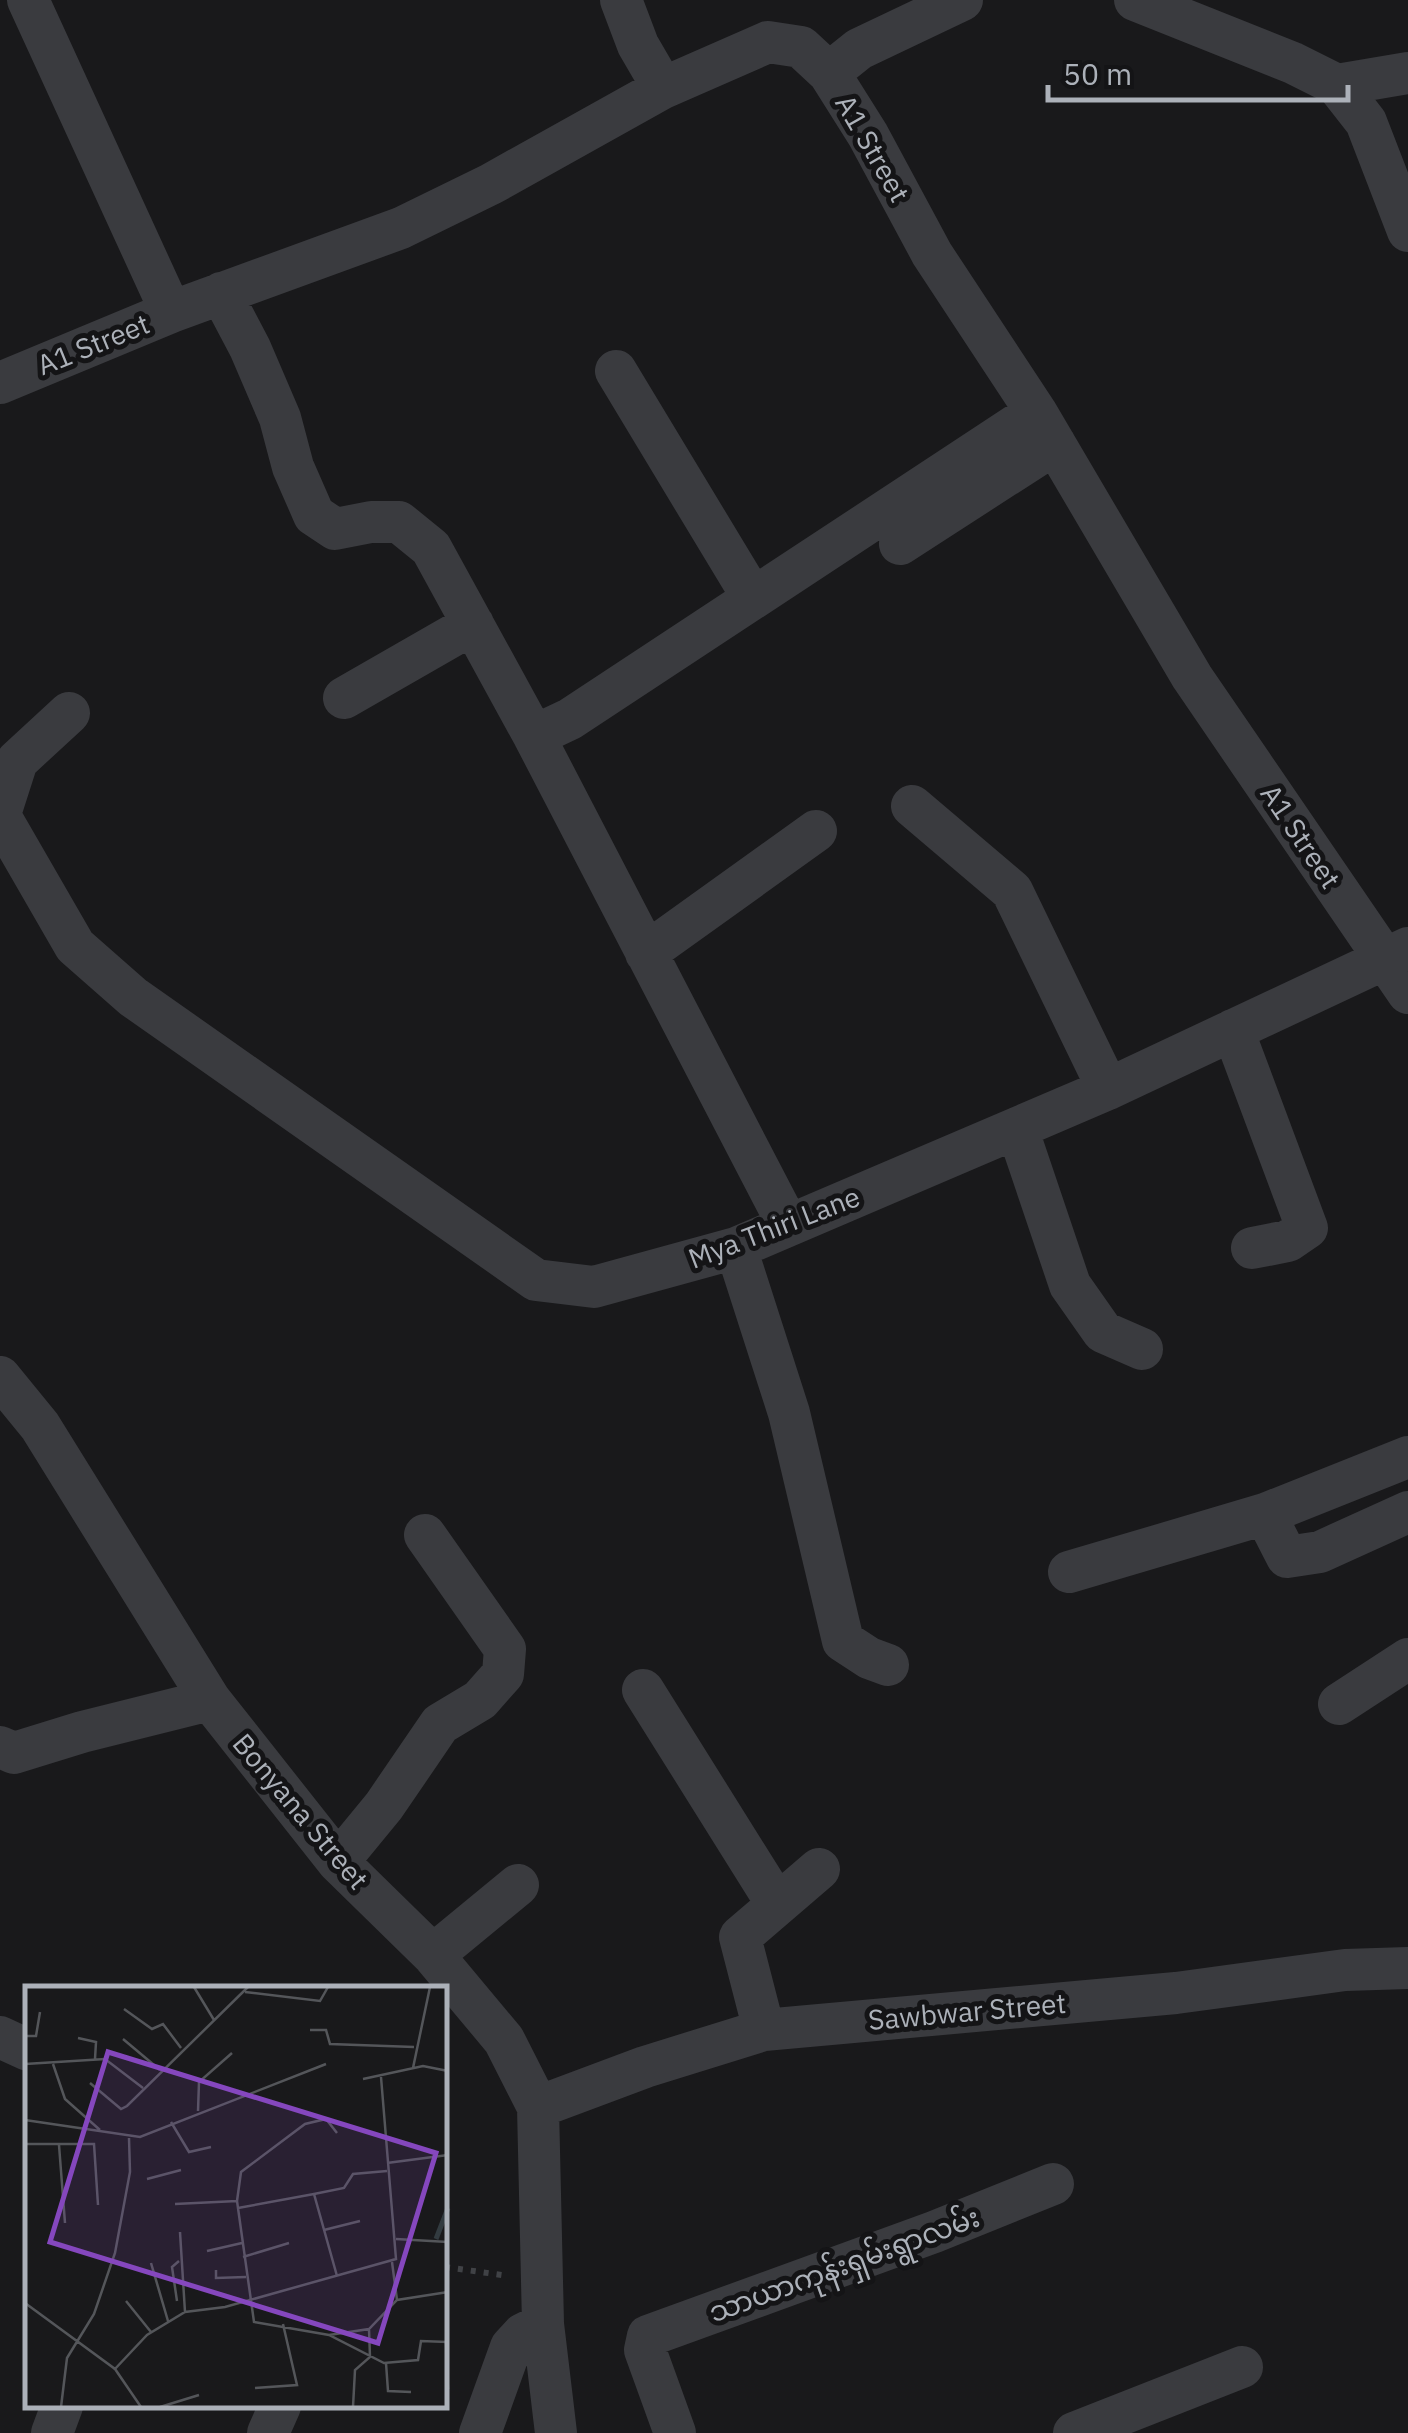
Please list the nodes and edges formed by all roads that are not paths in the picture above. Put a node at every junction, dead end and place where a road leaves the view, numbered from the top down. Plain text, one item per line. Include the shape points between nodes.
1 (28, 0) edge
2 (621, 0) edge
3 (962, 0) edge
4 (1135, 0) edge
5 (829, 73) junction
6 (1408, 73) edge
7 (1336, 85) junction
8 (663, 88) junction
9 (1408, 231) edge
10 (221, 293) junction
11 (171, 312) junction
12 (616, 371) dead end
13 (0, 383) edge
14 (1046, 428) junction
15 (900, 544) dead end
16 (754, 598) junction
17 (474, 624) junction
18 (344, 698) dead end
19 (70, 713) dead end
20 (534, 736) junction
21 (912, 806) dead end
22 (0, 815) edge
23 (816, 831) dead end
24 (646, 954) junction
25 (1401, 968) edge
26 (1233, 1030) junction
27 (1108, 1088) junction
28 (1018, 1128) junction
29 (788, 1224) junction
30 (736, 1248) junction
31 (1252, 1248) dead end
32 (1142, 1349) dead end
33 (0, 1377) edge
34 (1408, 1457) edge
35 (1408, 1512) edge
36 (1265, 1514) junction
37 (425, 1534) dead end
38 (1069, 1572) dead end
39 (1408, 1659) edge
40 (888, 1664) dead end
41 (644, 1690) dead end
42 (210, 1700) junction
43 (1339, 1704) dead end
44 (0, 1747) edge
45 (338, 1862) junction
46 (819, 1869) dead end
47 (518, 1884) dead end
48 (777, 1904) junction
49 (433, 1954) junction
50 (1408, 1968) edge
51 (764, 2030) junction
52 (538, 2108) junction
53 (1053, 2184) dead end
54 (543, 2324) junction
55 (1242, 2368) dead end
56 (61, 2408) edge
57 (279, 2408) edge
58 (52, 2433) edge
59 (268, 2433) edge
60 (480, 2433) edge
61 (556, 2433) edge
62 (675, 2433) edge
63 (1074, 2433) edge

1 - 11 street
2 - 8 street
3 - 5 street via 859,49
4 - 7 street
5 - 8 street, A1 Street via 801,48 768,42
5 - 14 street, A1 Street via 932,254
6 - 7 street
7 - 9 street via 1366,122
8 - 10 street, A1 Street via 401,228
10 - 11 street, A1 Street
10 - 17 street via 280,418 314,516 335,529 398,522 431,548
11 - 13 street, A1 Street
12 - 16 street
14 - 15 street
14 - 16 street
14 - 25 street, A1 Street via 1192,677
16 - 20 street
17 - 18 street
17 - 20 street
19 - 22 street, Mya Thiri Lane via 17,760
20 - 24 street
21 - 27 street via 1012,891
22 - 30 street, Mya Thiri Lane via 75,946 133,997 536,1280 594,1287
23 - 24 street
24 - 29 street
25 - 26 street, Mya Thiri Lane
26 - 27 street, Mya Thiri Lane
26 - 31 street via 1307,1228 1288,1241
27 - 28 street, Mya Thiri Lane
28 - 29 street, Mya Thiri Lane
28 - 32 street via 1070,1285 1102,1332
29 - 30 street, Mya Thiri Lane
30 - 40 street via 789,1413 844,1641
33 - 42 street, Bonyana Street via 40,1426
34 - 36 street
35 - 36 street via 1320,1552 1287,1557
36 - 38 street
37 - 45 street via 505,1649 503,1674 480,1700 440,1724
39 - 43 street
41 - 48 street
42 - 44 street via 14,1754
42 - 45 street, Bonyana Street
45 - 49 street, Bonyana Street
46 - 48 street
47 - 49 street
48 - 51 street via 740,1937
49 - 52 street, Bonyana Street via 504,2040
50 - 51 street, Sawbwar Street
51 - 52 street, Sawbwar Street
52 - 54 street, Bonyana Street
53 - 62 street, သာယာကုန်းရှမ်းရွာလမ်း via 648,2336 645,2350
54 - 60 street via 511,2348
54 - 61 street, Bonyana Street
55 - 63 street
56 - 58 street
57 - 59 street

